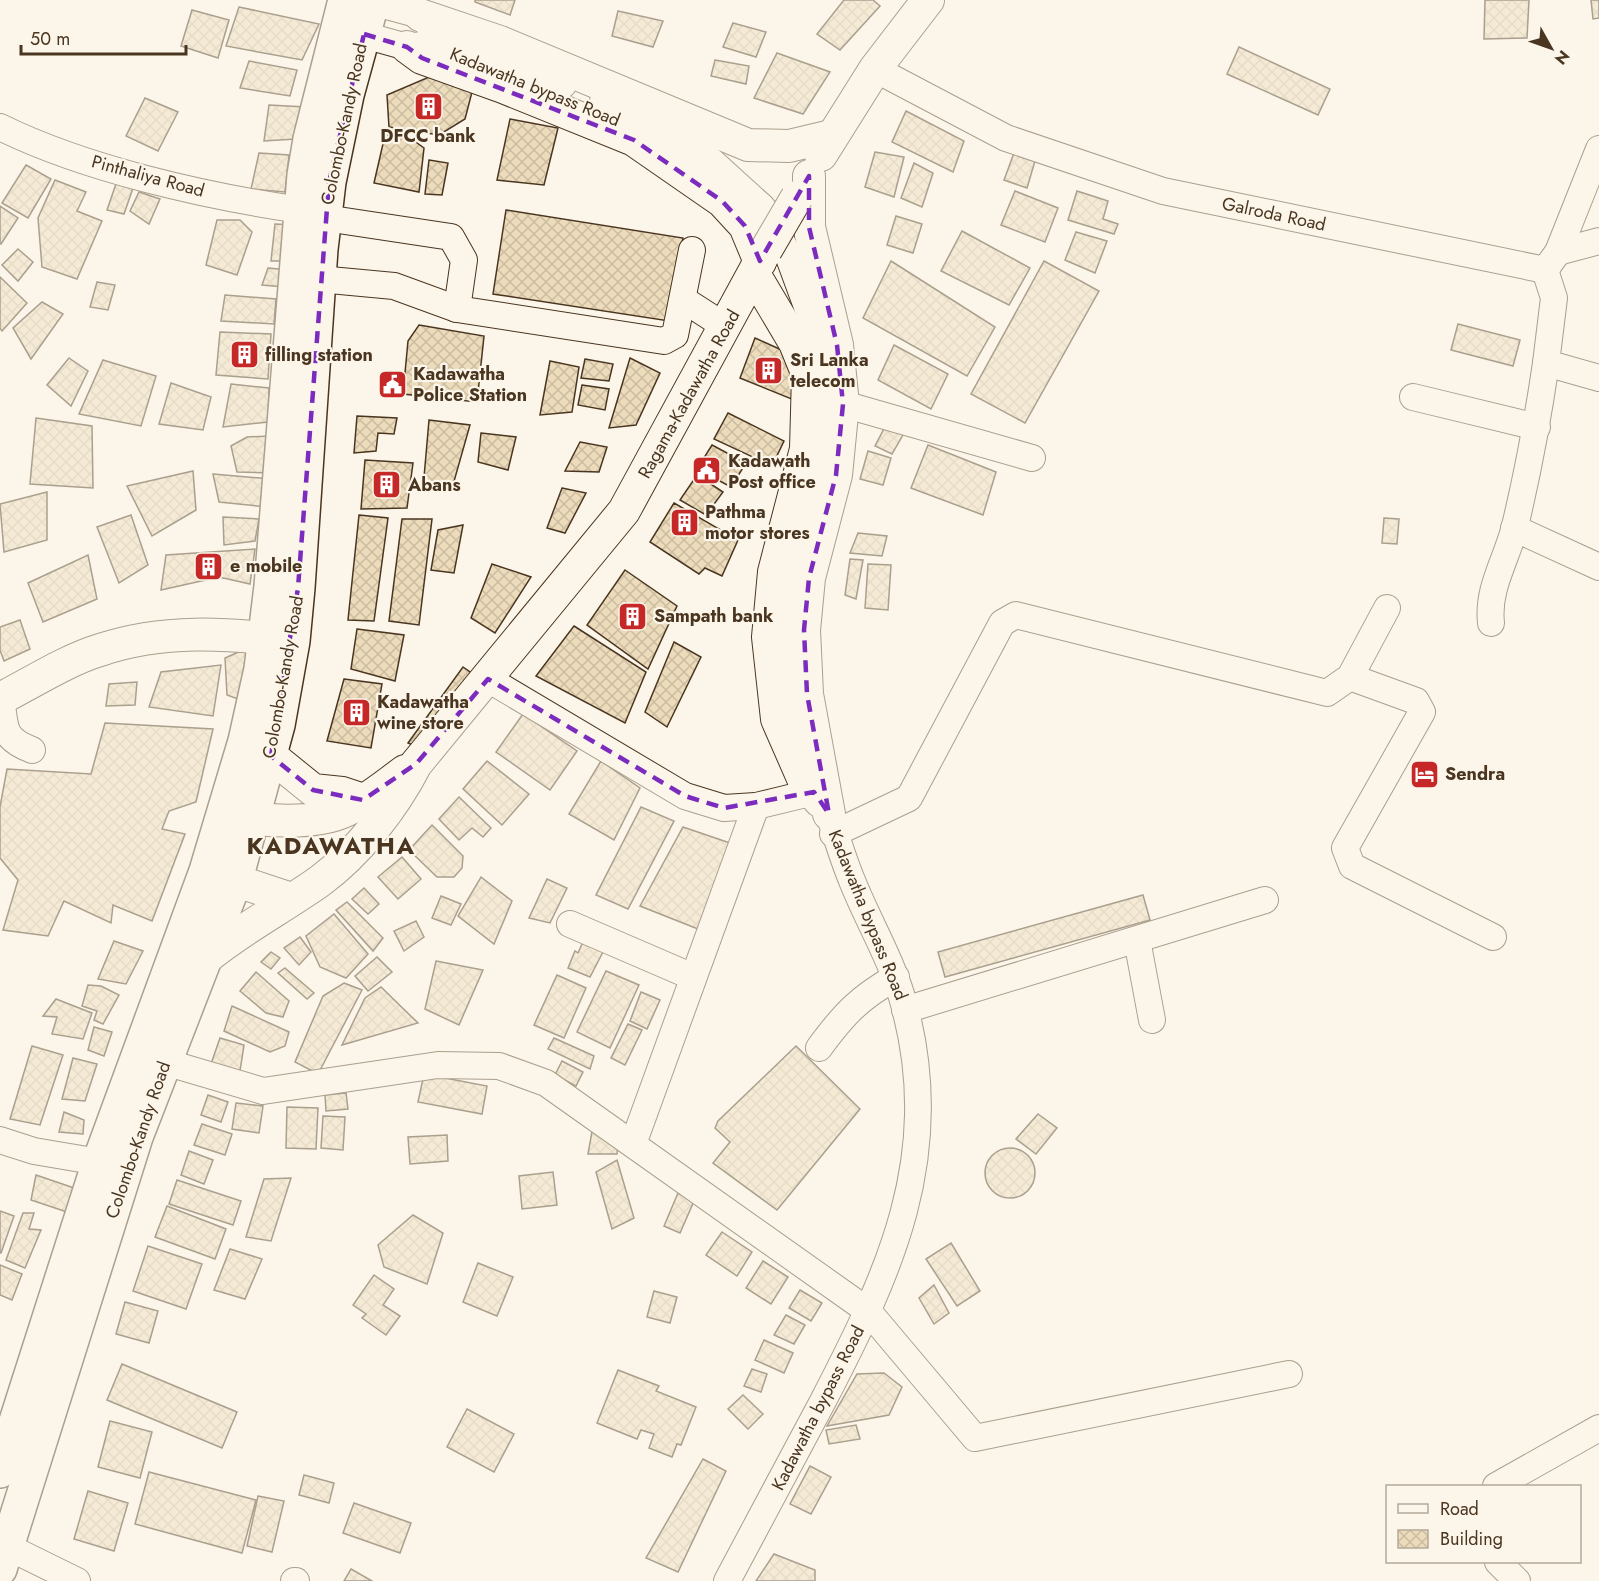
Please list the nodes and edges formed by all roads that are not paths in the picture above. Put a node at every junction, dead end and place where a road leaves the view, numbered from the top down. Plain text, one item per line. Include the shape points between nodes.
1 (928, 0) edge
2 (359, 11) edge
3 (420, 15) junction
4 (407, 47) junction
5 (875, 69) junction
6 (0, 127) edge
7 (831, 136) junction
8 (1599, 149) edge
9 (723, 175) junction
10 (803, 186) junction
11 (312, 214) junction
12 (1599, 241) edge
13 (692, 250) dead end
14 (1551, 261) junction
15 (760, 262) junction
16 (320, 279) junction
17 (684, 300) junction
18 (457, 309) junction
19 (726, 327) junction
20 (1546, 363) junction
21 (1599, 378) edge
22 (1413, 397) dead end
23 (843, 404) junction
24 (1537, 427) junction
25 (1032, 458) dead end
26 (1514, 528) junction
27 (1599, 567) edge
28 (1388, 608) dead end
29 (1491, 623) dead end
30 (279, 639) junction
31 (1350, 677) junction
32 (488, 679) junction
33 (0, 698) edge
34 (32, 750) dead end
35 (271, 756) junction
36 (416, 764) junction
37 (363, 800) junction
38 (756, 806) junction
39 (825, 813) junction
40 (238, 817) junction
41 (221, 875) junction
42 (291, 899) junction
43 (1265, 900) dead end
44 (570, 924) dead end
45 (1492, 937) dead end
46 (1137, 940) junction
47 (205, 959) junction
48 (693, 977) junction
49 (896, 977) junction
50 (905, 1010) junction
51 (1152, 1020) dead end
52 (819, 1048) dead end
53 (165, 1062) junction
54 (0, 1140) edge
55 (633, 1144) junction
56 (99, 1162) junction
57 (868, 1311) junction
58 (1289, 1374) dead end
59 (1599, 1428) edge
60 (0, 1471) edge
61 (1498, 1485) edge
62 (4, 1558) edge
63 (1499, 1563) edge
64 (77, 1581) edge
65 (727, 1581) edge
66 (1517, 1581) edge

1 - 5 main road, Ragama-Kadawatha Road
2 - 3 street, Kadawatha bypass Road
2 - 4 street, Kadawatha bypass Road
2 - 11 highway, Colombo-Kandy Road via 310,140
3 - 7 main road via 510,45 748,145 789,147
3 - 9 street, Kadawatha bypass Road via 445,36 609,103 677,136 709,159
4 - 9 street, Kadawatha bypass Road via 426,44 532,83 641,130
4 - 15 main road via 422,58 634,140 722,201 745,226
5 - 7 main road, Ragama-Kadawatha Road
5 - 14 street, Galroda Road via 1006,138 1163,191
6 - 11 street, Pinthaliya Road via 106,168
7 - 10 main road, Ragama-Kadawatha Road
8 - 14 street
9 - 39 street, Kadawatha bypass Road via 751,196 772,219 807,304 827,373 820,458 791,580 786,638 797,715
10 - 15 main road, Ragama-Kadawatha Road, bridge
10 - 23 main road via 837,345
11 - 16 highway, Colombo-Kandy Road
11 - 18 street, Pinthaliya Road via 451,237 464,260
11 - 30 highway, Colombo-Kandy Road via 278,509
12 - 14 street
13 - 17 street
14 - 20 street via 1554,298
15 - 19 main road, Ragama-Kadawatha Road
15 - 39 main road via 808,375 806,449 774,572 768,637 777,720 806,783
16 - 18 street via 394,286
16 - 30 highway, Colombo-Kandy Road via 306,499
17 - 18 street via 675,335 664,341
17 - 19 street
19 - 32 main road, Ragama-Kadawatha Road via 624,511
20 - 21 street
20 - 24 street
22 - 24 street
23 - 25 street
23 - 39 main road via 836,475 809,578 804,630 807,694
24 - 26 street
26 - 27 street
26 - 29 street via 1489,602
28 - 31 street
30 - 33 main road via 204,633 134,642 98,650
30 - 35 highway, Colombo-Kandy Road
30 - 40 highway, Colombo-Kandy Road via 261,669 245,741
31 - 39 street via 1327,693 1016,615 1002,623 909,798
31 - 45 street via 1416,701 1422,712 1345,848 1352,866
32 - 36 main road, Ragama-Kadawatha Road
32 - 38 street via 685,796 724,808
33 - 34 street via 8,736 14,743
35 - 37 main road via 313,790
35 - 40 highway, Colombo-Kandy Road
36 - 37 main road
36 - 42 main road via 404,788 350,854 321,880
37 - 40 main road via 335,815
38 - 39 street
38 - 48 street
39 - 49 street, Kadawatha bypass Road
40 - 41 highway, Colombo-Kandy Road
41 - 42 main road
41 - 47 highway, Colombo-Kandy Road
41 - 56 highway, Colombo-Kandy Road
42 - 47 main road via 237,933
43 - 46 street
44 - 48 street
46 - 50 street
46 - 51 street
47 - 53 highway, Colombo-Kandy Road
48 - 55 street
49 - 50 street, Kadawatha bypass Road
49 - 52 street via 866,994
50 - 57 street, Kadawatha bypass Road via 918,1108 913,1177 896,1244
53 - 55 street via 263,1091 438,1065 499,1066 546,1083
53 - 62 highway, Colombo-Kandy Road via 136,1137
54 - 56 street via 34,1151
55 - 57 street
56 - 60 highway, Colombo-Kandy Road
57 - 58 street via 975,1438
57 - 65 street, Kadawatha bypass Road
59 - 61 street
62 - 64 street
63 - 66 street

